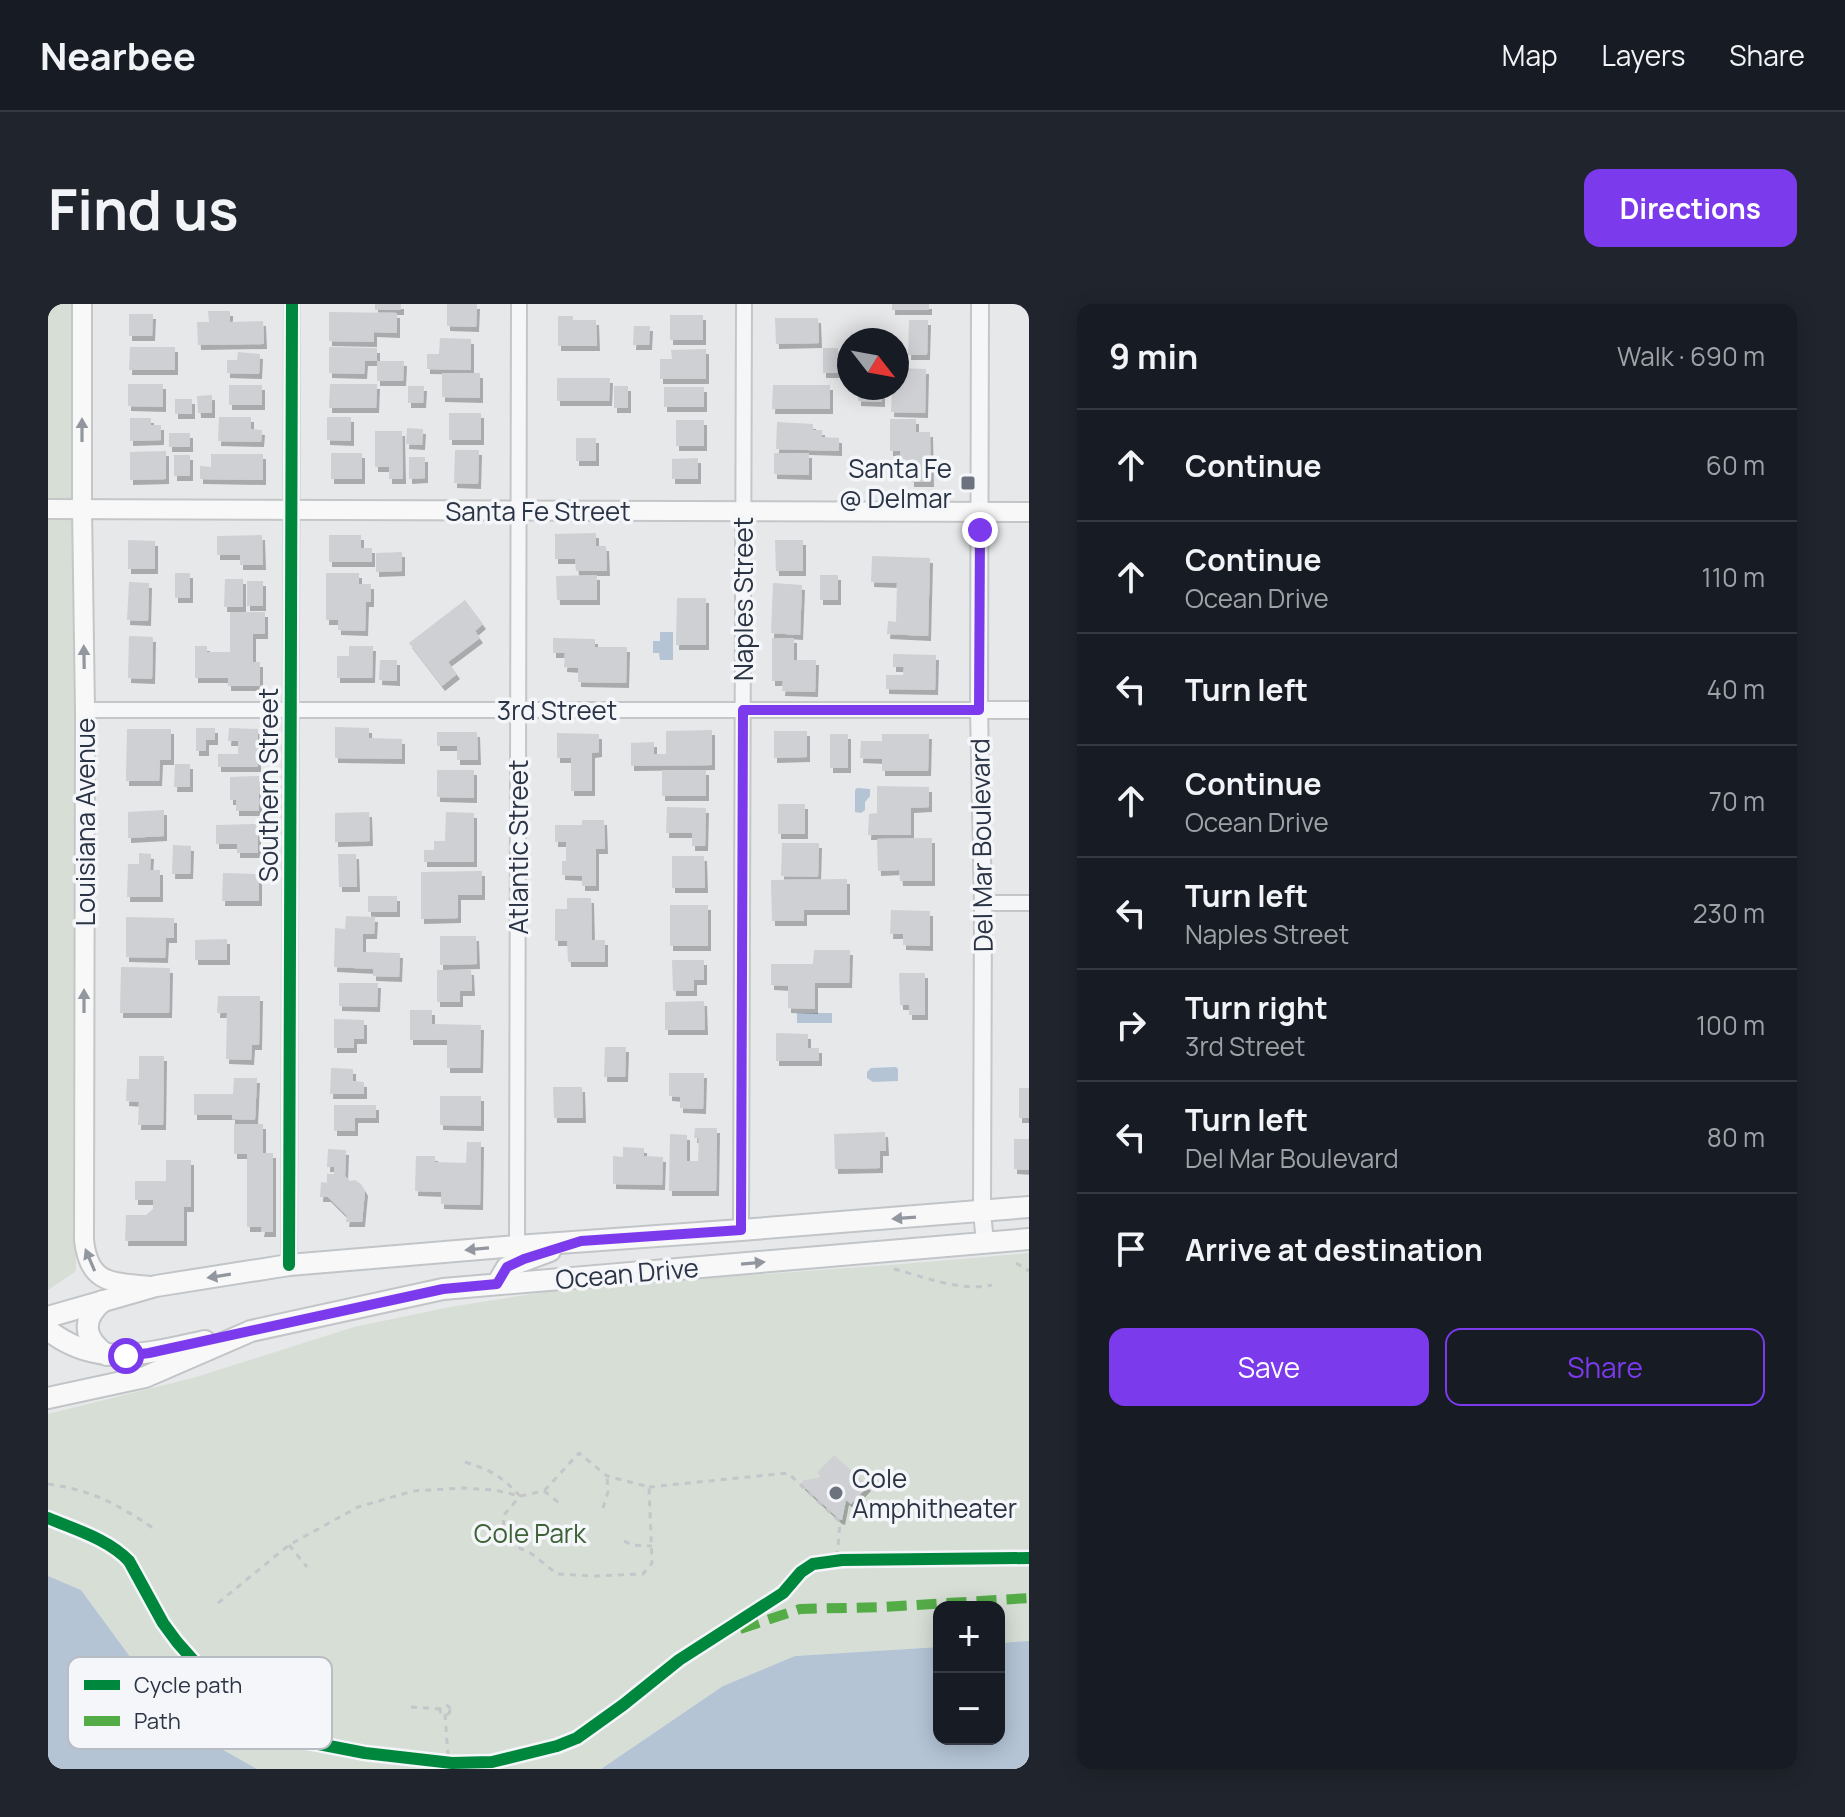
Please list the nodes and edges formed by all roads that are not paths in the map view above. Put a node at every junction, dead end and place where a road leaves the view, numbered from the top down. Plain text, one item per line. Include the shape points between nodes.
1 (82, 304) edge
2 (292, 304) edge
3 (519, 304) edge
4 (744, 304) edge
5 (980, 304) edge
6 (82, 508) junction
7 (48, 509) edge
8 (291, 510) junction
9 (518, 511) junction
10 (743, 512) junction
11 (980, 512) junction
12 (1029, 512) edge
13 (85, 710) junction
14 (291, 710) junction
15 (518, 710) junction
16 (743, 710) junction
17 (979, 710) junction
18 (1029, 710) edge
19 (983, 903) junction
20 (1029, 903) edge
21 (1029, 1207) edge
22 (982, 1212) junction
23 (741, 1230) junction
24 (1029, 1239) edge
25 (581, 1241) junction
26 (985, 1242) junction
27 (517, 1246) junction
28 (289, 1265) junction
29 (497, 1284) junction
30 (156, 1286) junction
31 (103, 1301) junction
32 (48, 1317) edge
33 (48, 1330) edge
34 (251, 1331) junction
35 (107, 1355) junction
36 (48, 1398) edge

6 -> 1 main road, Louisiana Avenue
2 - 8 street, Southern Street
3 - 9 street, Atlantic Street
4 - 10 street, Naples Street
5 - 11 street, Del Mar Boulevard
6 - 7 main road, Santa Fe Street
6 - 8 main road, Santa Fe Street
13 -> 6 main road, Louisiana Avenue
8 - 9 main road, Santa Fe Street
8 - 14 street, Southern Street
9 - 10 main road, Santa Fe Street
9 - 15 street, Atlantic Street
10 - 11 main road, Santa Fe Street
10 - 16 street, Naples Street
11 - 12 main road, Santa Fe Street
11 - 17 street, Del Mar Boulevard
13 - 14 street, 3rd Street
30 -> 13 main road, Louisiana Avenue via 98,1275 85,1249
14 - 15 street, 3rd Street
14 - 28 street, Southern Street
15 - 16 street, 3rd Street
15 - 27 street, Atlantic Street
16 - 17 street, 3rd Street
16 - 23 street, Naples Street
17 - 18 street, 3rd Street
17 - 19 street, Del Mar Boulevard
19 - 20 street
19 - 22 street, Del Mar Boulevard
21 - 22 main road, Ocean Drive
22 -> 23 main road, Ocean Drive
22 - 26 street, Del Mar Boulevard
23 - 25 main road, Ocean Drive
24 - 26 main road, Ocean Drive
25 - 27 main road, Ocean Drive
25 - 29 main road via 507,1267
29 -> 26 main road, Ocean Drive
27 -> 28 main road, Ocean Drive
28 -> 30 main road, Ocean Drive
29 - 34 main road, Ocean Drive via 443,1289
30 - 31 main road, Ocean Drive
31 - 32 main road, Ocean Drive
31 - 35 main road via 94,1309 87,1330
33 - 35 main road via 73,1345
34 - 35 main road via 149,1353
34 - 36 main road, Ocean Drive via 145,1377

